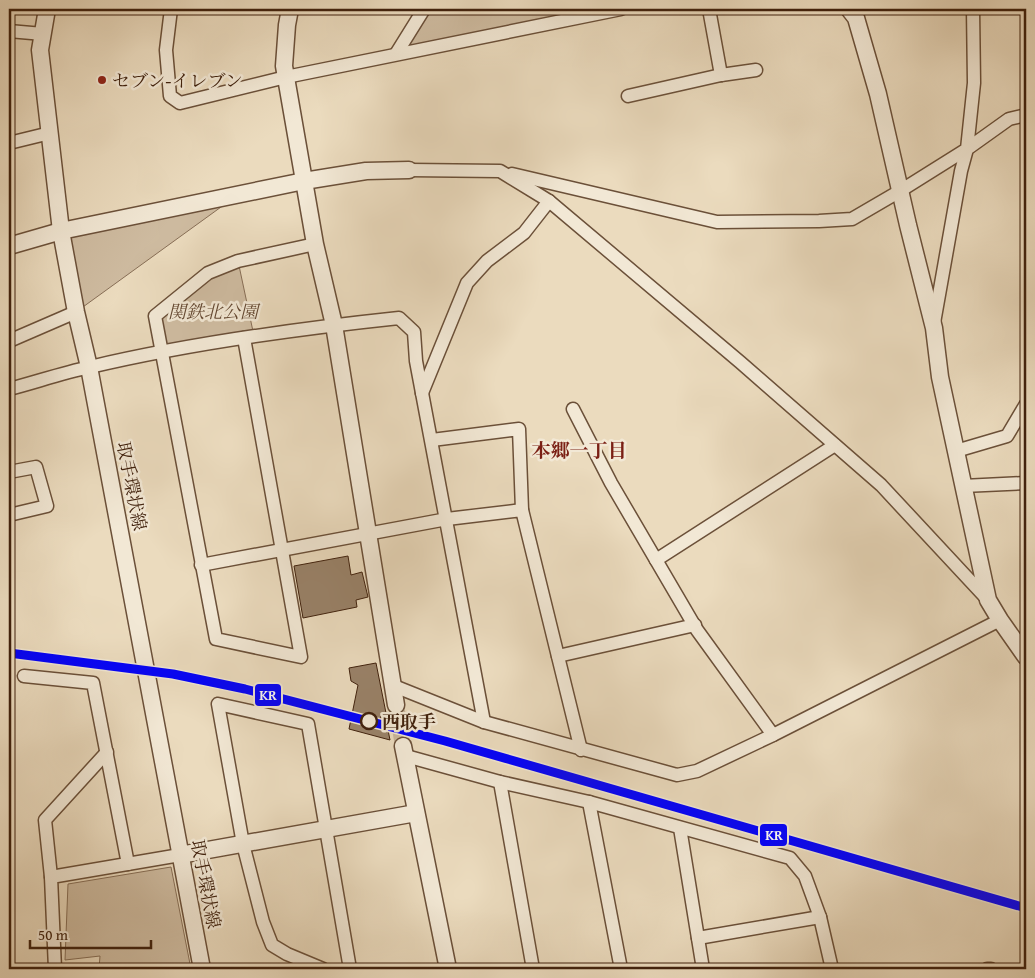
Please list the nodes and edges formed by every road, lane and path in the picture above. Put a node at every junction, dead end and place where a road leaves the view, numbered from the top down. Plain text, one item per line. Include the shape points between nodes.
1 (47, 9) edge
2 (171, 9) edge
3 (290, 9) edge
4 (424, 9) edge
5 (621, 9) edge
6 (709, 9) edge
7 (849, 9) edge
8 (973, 9) edge
9 (587, 12) edge
10 (9, 31) edge
11 (43, 34) junction
12 (396, 54) junction
13 (756, 70) dead end
14 (721, 75) junction
15 (286, 77) junction
16 (628, 96) dead end
17 (1026, 115) edge
18 (50, 134) junction
19 (9, 143) edge
20 (967, 149) junction
21 (409, 170) joint
22 (500, 171) junction
23 (304, 181) junction
24 (900, 191) junction
25 (549, 201) junction
26 (62, 231) junction
27 (316, 244) junction
28 (9, 246) edge
29 (76, 312) junction
30 (334, 325) junction
31 (934, 328) junction
32 (244, 338) junction
33 (9, 341) edge
34 (162, 352) junction
35 (89, 367) junction
36 (9, 389) edge
37 (422, 393) junction
38 (1026, 404) edge
39 (573, 409) dead end
40 (432, 440) junction
41 (835, 445) junction
42 (956, 451) junction
43 (9, 472) edge
44 (1026, 483) edge
45 (963, 486) junction
46 (522, 510) junction
47 (9, 515) edge
48 (447, 519) junction
49 (367, 533) junction
50 (283, 549) junction
51 (656, 560) junction
52 (201, 565) junction
53 (988, 600) junction
54 (1000, 620) junction
55 (694, 625) junction
56 (558, 656) junction
57 (1026, 657) edge
58 (24, 676) dead end
59 (394, 686) junction
60 (396, 705) tunnel mouth
61 (484, 722) junction
62 (773, 735) junction
63 (581, 750) junction
64 (404, 751) joint
65 (106, 752) junction
66 (500, 782) junction
67 (589, 802) junction
68 (416, 813) junction
69 (327, 827) junction
70 (680, 828) junction
71 (244, 844) junction
72 (180, 855) junction
73 (128, 864) junction
74 (51, 877) junction
75 (820, 917) junction
76 (698, 938) junction
77 (55, 969) edge
78 (202, 969) edge
79 (323, 969) edge
80 (350, 969) edge
81 (448, 969) edge
82 (533, 969) edge
83 (621, 969) edge
84 (702, 969) edge
85 (832, 969) edge
86 (987, 969) edge
87 (991, 969) edge

1 - 11 street, 取手環状線
2 - 15 street via 166,50 170,96 180,103
3 - 15 street via 284,66
4 - 12 street
5 - 9 street
6 - 14 street
7 - 24 street via 856,18 878,94
8 - 20 street via 974,83
9 - 12 street
10 - 11 street
11 - 18 street, 取手環状線 via 40,50
12 - 15 street
13 - 14 street
14 - 16 street
15 - 23 street
17 - 20 street via 1009,119
18 - 19 street
18 - 26 street, 取手環状線
20 - 24 street
20 - 31 street
21 - 22 street
21 - 23 street via 366,171
22 - 24 street via 717,222 852,219
22 - 25 street
23 - 26 street
23 - 27 street
24 - 31 street
25 - 37 street via 524,233 488,261 467,283
25 - 41 street
26 - 28 street
26 - 29 street, 取手環状線
27 - 30 street
27 - 34 street via 238,261 208,273 156,316
29 - 33 street
29 - 35 street, 取手環状線
30 - 32 street
30 - 37 street via 399,318 414,332
30 - 49 street
31 - 42 street via 940,377
32 - 34 street
32 - 50 street
34 - 35 street
34 - 52 street
35 - 36 street
35 - 72 street, 取手環状線
37 - 40 street
38 - 42 street via 1007,436
39 - 51 street
40 - 46 street via 519,429
40 - 48 street
41 - 51 street
41 - 53 street via 882,485
42 - 45 street
43 - 47 street via 36,467 47,506
44 - 45 street
45 - 53 street
46 - 48 street
46 - 56 street
48 - 49 street
48 - 61 street
49 - 50 street
49 - 59 street
50 - 52 street
50 - 52 street via 301,656 216,639
51 - 55 street
53 - 54 street
54 - 57 street
54 - 62 street
55 - 56 street
55 - 62 street
56 - 63 street
58 - 65 street via 93,683
59 - 60 street
59 - 61 street
61 - 63 street
62 - 63 street via 697,771 677,775
64 - 66 street
64 - 68 street
65 - 73 street
65 - 74 street via 45,820
66 - 67 street
66 - 82 street
67 - 70 street
67 - 83 street
68 - 69 street
68 - 81 street
69 - 71 street
69 - 71 street via 308,724 218,704
69 - 80 street
70 - 75 street via 790,858 804,876
70 - 76 street
71 - 72 street
71 - 79 street via 263,922 272,945
72 - 73 street
72 - 78 street, 取手環状線
73 - 74 street
74 - 77 street
75 - 76 street
75 - 85 street
76 - 84 street
86 - 87 street

